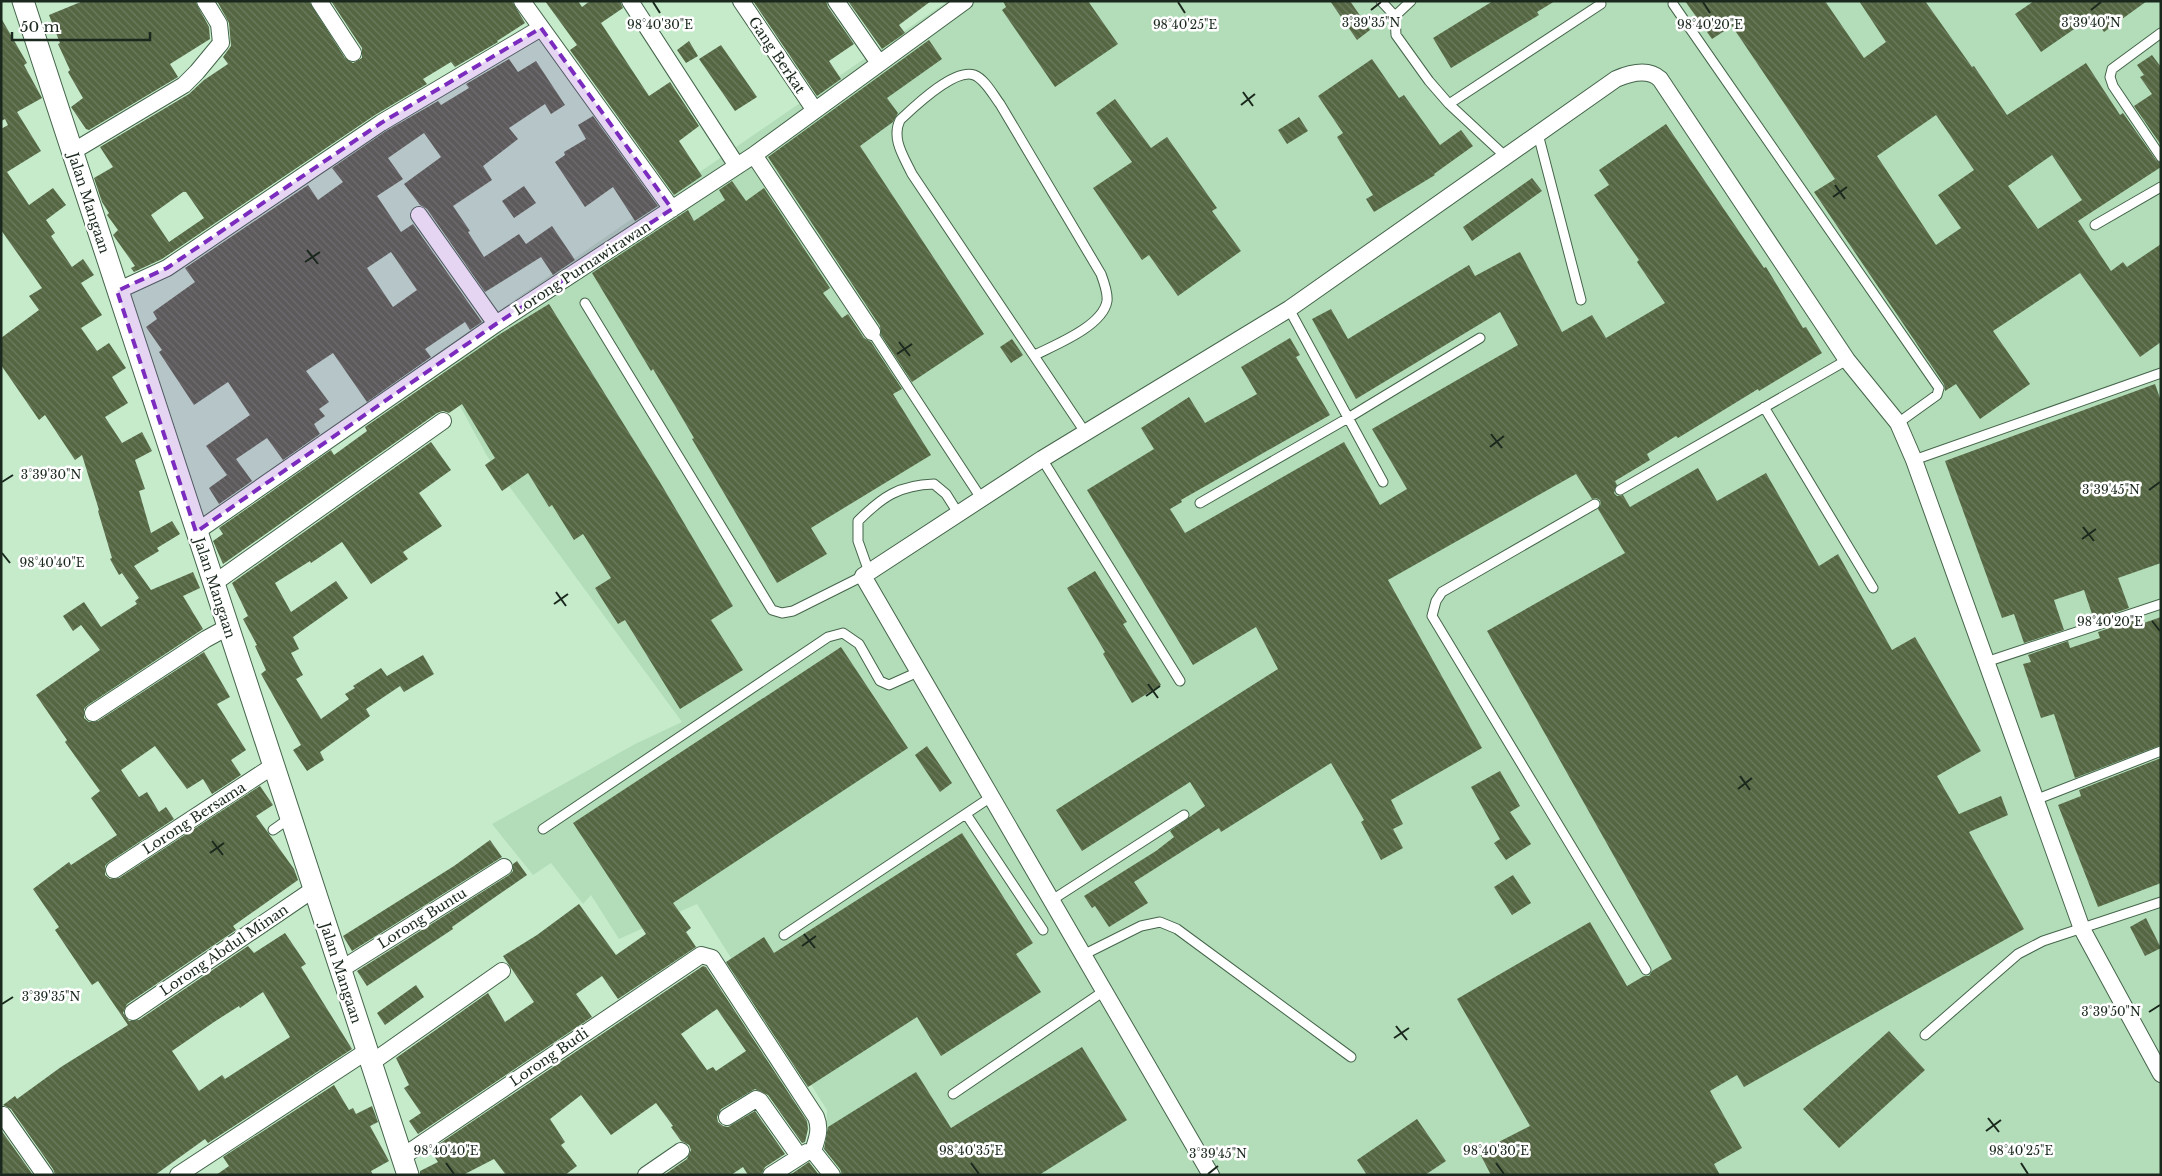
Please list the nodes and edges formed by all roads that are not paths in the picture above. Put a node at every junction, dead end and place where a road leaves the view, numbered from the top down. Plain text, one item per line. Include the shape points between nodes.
1 (23, 1) edge
2 (205, 1) edge
3 (319, 1) edge
4 (522, 1) edge
5 (630, 1) edge
6 (741, 1) edge
7 (836, 1) edge
8 (966, 1) edge
9 (1381, 1) edge
10 (1411, 1) edge
11 (1601, 4) dead end
12 (1673, 4) dead end
13 (945, 7) edge
14 (1395, 16) junction
15 (541, 28) junction
16 (2161, 33) edge
17 (353, 53) dead end
18 (879, 63) junction
19 (1449, 104) junction
20 (814, 109) junction
21 (1538, 134) junction
22 (72, 152) junction
23 (754, 155) junction
24 (1506, 157) junction
25 (2161, 157) edge
26 (737, 166) junction
27 (2161, 187) edge
28 (672, 209) junction
29 (419, 215) dead end
30 (2095, 225) dead end
31 (118, 291) junction
32 (1581, 300) dead end
33 (584, 303) dead end
34 (1289, 309) junction
35 (496, 324) junction
36 (872, 332) joint
37 (1480, 338) dead end
38 (1035, 355) junction
39 (1847, 360) junction
40 (2161, 373) edge
41 (1764, 407) junction
42 (1348, 418) junction
43 (443, 421) dead end
44 (1898, 422) junction
45 (1085, 432) junction
46 (1042, 459) junction
47 (1914, 460) junction
48 (1383, 482) dead end
49 (1620, 490) dead end
50 (982, 498) junction
51 (1200, 503) dead end
52 (1595, 504) dead end
53 (958, 514) junction
54 (196, 532) junction
55 (866, 574) junction
56 (214, 584) junction
57 (1873, 588) dead end
58 (2161, 604) edge
59 (228, 627) junction
60 (1986, 662) junction
61 (918, 672) junction
62 (1180, 681) dead end
63 (93, 713) dead end
64 (2161, 750) edge
65 (274, 766) junction
66 (991, 797) junction
67 (2036, 800) junction
68 (966, 814) junction
69 (1184, 815) dead end
70 (290, 818) junction
71 (543, 828) dead end
72 (273, 830) dead end
73 (504, 866) dead end
74 (114, 870) dead end
75 (314, 889) junction
76 (1052, 900) junction
77 (2161, 902) edge
78 (2082, 929) junction
79 (1043, 930) dead end
80 (784, 935) dead end
81 (1083, 955) junction
82 (340, 970) junction
83 (1646, 970) dead end
84 (502, 971) dead end
85 (1104, 991) junction
86 (133, 1012) dead end
87 (1925, 1035) dead end
88 (369, 1057) junction
89 (1351, 1057) dead end
90 (2161, 1074) edge
91 (954, 1094) dead end
92 (3, 1115) dead end
93 (727, 1117) dead end
94 (681, 1151) dead end
95 (806, 1154) junction
96 (405, 1166) edge
97 (45, 1175) edge
98 (178, 1175) edge
99 (646, 1175) edge
100 (771, 1175) edge
101 (832, 1175) edge
102 (1211, 1175) edge

1 - 22 street, Jalan Mangaan
2 - 22 street via 219,24 220,43 197,72 184,85
3 - 17 street
4 - 15 street
5 - 26 street
6 - 20 street, Gang Berkat
7 - 18 street
8 - 13 street, Lorong Purnawirawan
9 - 14 lane
10 - 14 lane
11 - 19 lane
12 - 44 lane via 1938,388 1937,395
13 - 18 street, Lorong Purnawirawan
14 - 19 lane via 1396,35 1402,46
15 - 28 street
15 - 31 street via 382,123 167,268
16 - 25 lane via 2112,69 2110,77
18 - 20 street, Lorong Purnawirawan
19 - 24 lane
20 - 23 street, Lorong Purnawirawan
21 - 24 street
21 - 32 lane
21 - 39 street via 1616,79 1628,74 1656,75
22 - 31 street, Jalan Mangaan
23 - 26 street, Lorong Purnawirawan
23 - 36 street
24 - 34 street
26 - 28 street, Lorong Purnawirawan
27 - 30 lane
28 - 35 street, Lorong Purnawirawan
29 - 35 street
31 - 54 street, Jalan Mangaan
33 - 55 lane via 772,610 782,613 793,611
34 - 42 lane
34 - 45 street
35 - 54 street, Lorong Purnawirawan
36 - 50 lane
37 - 42 lane
38 - 38 lane via 1076,334 1094,320 1103,311 1107,300 1106,288 1101,274 987,86 975,75 953,77 900,120 896,139 912,174
38 - 45 lane
39 - 41 lane
39 - 44 street
40 - 47 lane
41 - 49 lane
41 - 57 lane
42 - 48 lane
42 - 51 lane
43 - 56 street
44 - 47 street
45 - 46 street
46 - 50 street
46 - 62 lane
47 - 60 street
50 - 53 street
52 - 83 lane via 1442,592 1432,616
53 - 55 street
53 - 55 lane via 946,494 934,484 903,489 878,501 858,521 858,541
54 - 56 street, Jalan Mangaan
55 - 61 street
56 - 59 street, Jalan Mangaan
58 - 60 lane
59 - 63 street
59 - 65 street, Jalan Mangaan
60 - 67 street
61 - 66 street
61 - 71 lane via 889,684 880,681 859,644 843,633 828,637
64 - 67 lane
65 - 70 street, Jalan Mangaan
65 - 74 street, Lorong Bersama
66 - 68 lane
66 - 76 street
67 - 78 street
68 - 79 lane
68 - 80 lane
69 - 76 lane
70 - 72 lane
70 - 75 street, Jalan Mangaan
73 - 82 street, Lorong Buntu
75 - 82 street, Jalan Mangaan
75 - 86 street, Lorong Abdul Minan
76 - 81 street
77 - 78 lane
78 - 87 lane via 2043,941 2018,954
78 - 90 street
81 - 85 street
81 - 89 lane via 1141,926 1160,922 1177,929
82 - 88 street, Jalan Mangaan
84 - 88 street
85 - 91 lane
85 - 102 street
88 - 96 street, Jalan Mangaan
88 - 98 street
92 - 97 street
93 - 95 street via 756,1099
94 - 99 street
95 - 96 street, Lorong Budi via 818,1132 816,1117 712,958 706,955 697,957
95 - 100 street
95 - 101 street

